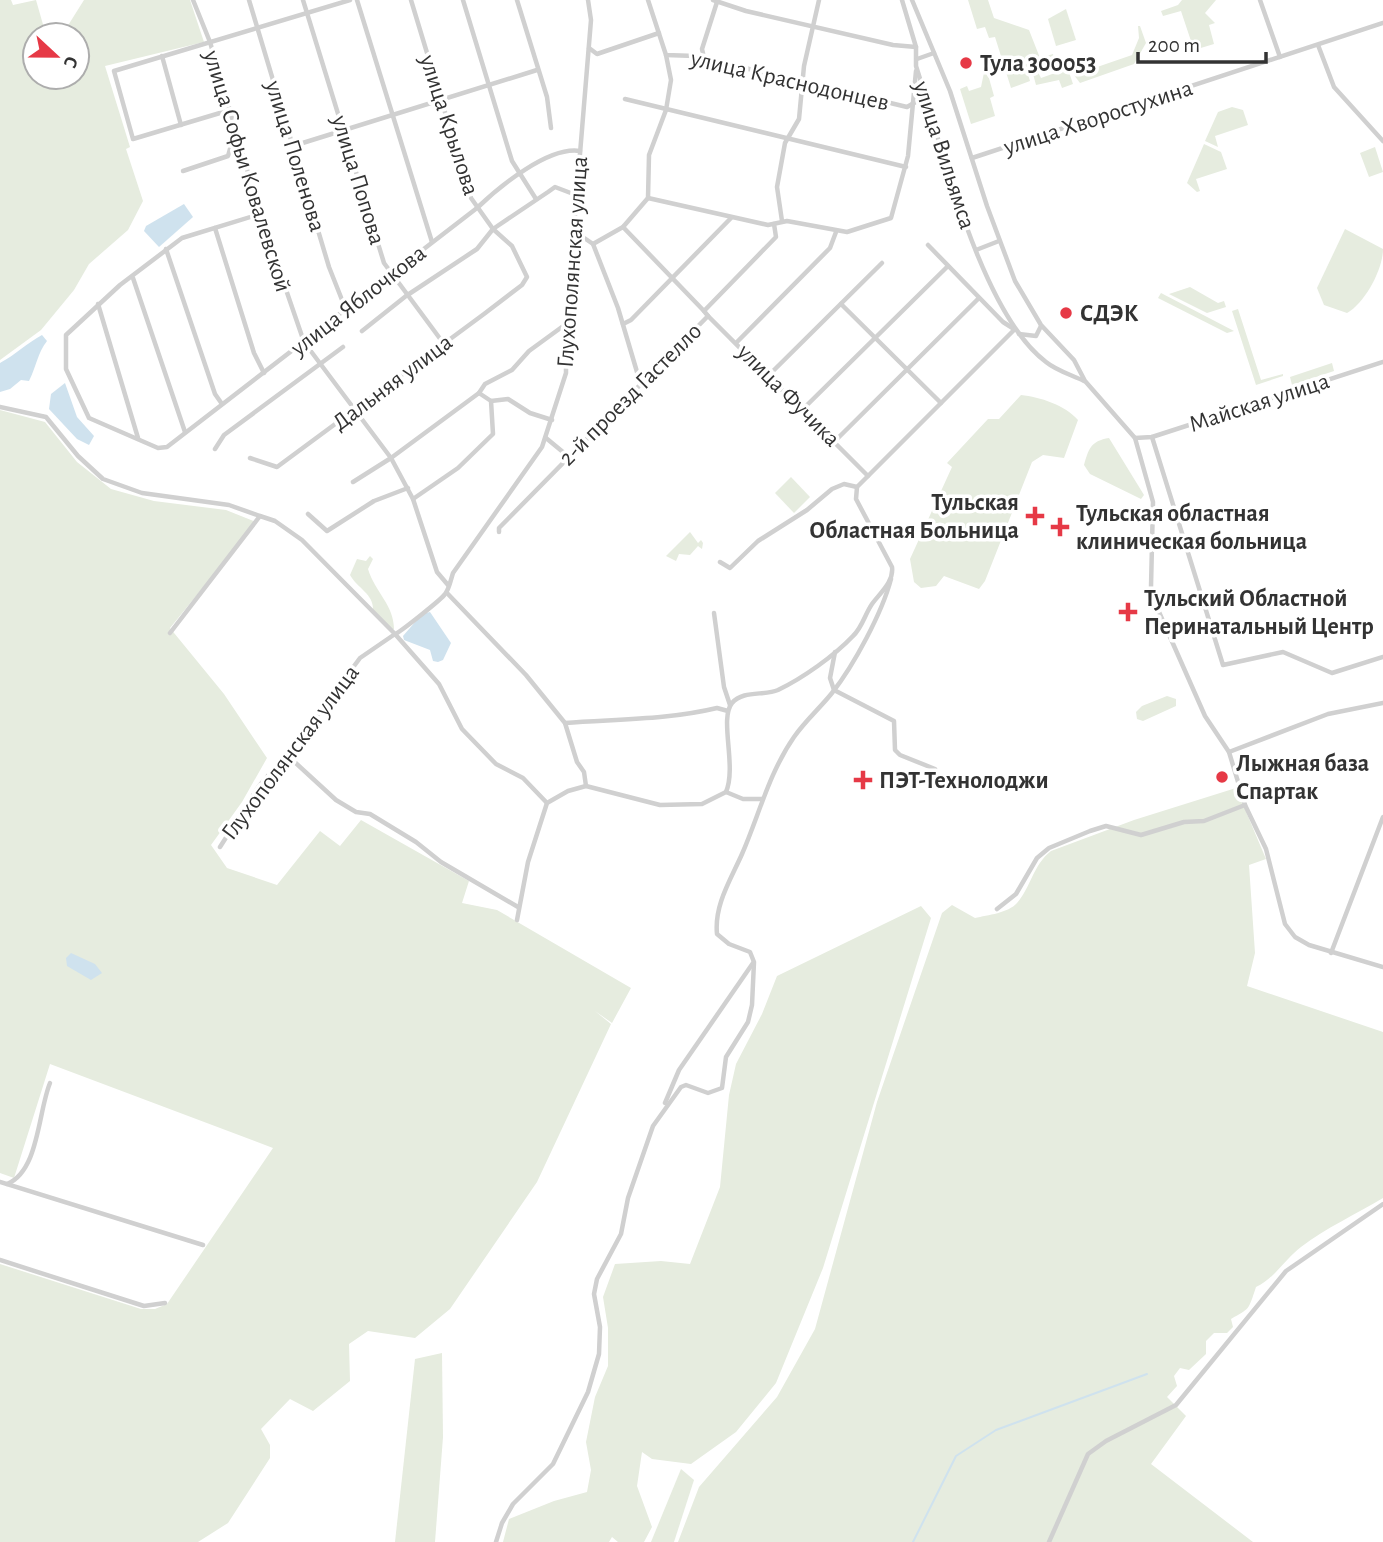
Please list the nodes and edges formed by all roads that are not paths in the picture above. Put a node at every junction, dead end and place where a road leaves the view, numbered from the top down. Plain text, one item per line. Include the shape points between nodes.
1 (193, 0) edge
2 (249, 0) edge
3 (303, 0) edge
4 (350, 0) edge
5 (357, 0) edge
6 (411, 0) edge
7 (463, 0) edge
8 (517, 0) edge
9 (588, 0) edge
10 (648, 0) edge
11 (819, 0) edge
12 (902, 0) edge
13 (912, 0) edge
14 (1260, 0) edge
15 (715, 1) edge
16 (307, 13) junction
17 (1383, 23) edge
18 (814, 25) junction
19 (258, 29) junction
20 (659, 33) junction
21 (210, 42) junction
22 (1318, 45) junction
23 (589, 47) junction
24 (916, 47) junction
25 (934, 53) junction
26 (666, 55) junction
27 (162, 56) junction
28 (1280, 57) junction
29 (704, 58) junction
30 (917, 59) junction
31 (916, 66) junction
32 (537, 70) junction
33 (802, 83) junction
34 (489, 86) junction
35 (926, 96) junction
36 (625, 99) dead end
37 (440, 101) junction
38 (915, 104) junction
39 (230, 110) junction
40 (666, 110) junction
41 (393, 115) junction
42 (181, 125) junction
43 (551, 128) dead end
44 (343, 129) junction
45 (236, 130) junction
46 (789, 138) junction
47 (1383, 141) edge
48 (293, 146) junction
49 (580, 151) junction
50 (972, 158) junction
51 (906, 167) junction
52 (183, 171) dead end
53 (519, 176) junction
54 (576, 195) junction
55 (648, 198) junction
56 (536, 199) junction
57 (478, 208) junction
58 (260, 214) junction
59 (732, 217) junction
60 (782, 221) junction
61 (774, 224) junction
62 (623, 227) junction
63 (215, 228) junction
64 (493, 229) junction
65 (573, 230) junction
66 (836, 232) junction
67 (999, 241) junction
68 (432, 242) junction
69 (593, 244) junction
70 (928, 245) dead end
71 (166, 249) junction
72 (976, 250) junction
73 (882, 263) dead end
74 (948, 266) junction
75 (391, 274) junction
76 (527, 277) joint
77 (133, 278) junction
78 (673, 278) junction
79 (406, 296) junction
80 (979, 298) junction
81 (98, 304) junction
82 (841, 304) junction
83 (346, 310) junction
84 (706, 313) junction
85 (566, 324) junction
86 (622, 324) junction
87 (1041, 325) junction
88 (362, 331) dead end
89 (1017, 332) junction
90 (876, 337) junction
91 (304, 342) junction
92 (736, 343) junction
93 (444, 344) junction
94 (343, 347) dead end
95 (1383, 362) edge
96 (321, 363) junction
97 (1077, 368) junction
98 (908, 369) junction
99 (264, 373) junction
100 (1066, 373) junction
101 (769, 375) junction
102 (1085, 381) junction
103 (640, 382) junction
104 (479, 393) junction
105 (491, 401) junction
106 (941, 403) junction
107 (222, 404) junction
108 (0, 407) edge
109 (803, 409) junction
110 (356, 410) junction
111 (552, 420) junction
112 (185, 432) junction
113 (1152, 437) junction
114 (138, 438) junction
115 (546, 438) junction
116 (1135, 438) junction
117 (835, 441) junction
118 (215, 449) dead end
119 (569, 457) junction
120 (250, 458) dead end
121 (391, 458) junction
122 (868, 476) junction
123 (353, 482) dead end
124 (857, 487) junction
125 (408, 488) junction
126 (413, 499) junction
127 (307, 514) dead end
128 (260, 516) junction
129 (499, 532) dead end
130 (720, 562) dead end
131 (891, 579) junction
132 (448, 584) junction
133 (447, 593) junction
134 (715, 612) dead end
135 (170, 633) dead end
136 (398, 633) junction
137 (835, 651) junction
138 (1383, 657) edge
139 (834, 690) junction
140 (725, 692) junction
141 (740, 697) junction
142 (1383, 704) edge
143 (729, 708) junction
144 (565, 723) junction
145 (1229, 752) junction
146 (287, 755) junction
147 (935, 769) dead end
148 (588, 786) junction
149 (726, 792) junction
150 (763, 799) junction
151 (547, 803) junction
152 (1245, 805) junction
153 (1383, 817) edge
154 (220, 847) dead end
155 (519, 907) junction
156 (998, 909) dead end
157 (517, 919) dead end
158 (1331, 953) junction
159 (754, 962) junction
160 (1383, 967) edge
161 (50, 1083) dead end
162 (660, 1114) junction
163 (3, 1183) edge
164 (1383, 1204) edge
165 (203, 1245) dead end
166 (0, 1260) edge
167 (165, 1303) dead end
168 (496, 1542) edge
169 (1049, 1542) edge

1 - 21 street, улица Софьи Ковалевской
2 - 19 street, улица Поленова
3 - 16 street, улица Попова
4 - 16 street
5 - 41 street
6 - 37 street, улица Крылова
7 - 34 street
8 - 32 street
9 - 23 street, Глухополянская улица
10 - 20 street, улица Краснодонцев
11 - 18 street
12 - 24 street, улица Вильямса
13 - 25 street, улица Вильямса
14 - 28 street
15 - 18 street
15 - 29 street via 702,48
16 - 19 street
16 - 44 street, улица Попова
17 - 22 street, улица Хворостухина
18 - 24 street
18 - 33 street
19 - 21 street
19 - 48 street, улица Поленова
20 - 23 street via 597,54
20 - 26 street, улица Краснодонцев
21 - 27 street
21 - 39 street, улица Софьи Ковалевской
22 - 28 street, улица Хворостухина
22 - 47 street via 1334,87
23 - 49 street, Глухополянская улица
24 - 30 street, улица Вильямса
25 - 30 street, улица Вильямса
25 - 50 street, улица Вильямса
26 - 29 street, улица Краснодонцев
26 - 40 street via 671,80
27 - 42 street
27 - 42 street via 118,68 114,75 132,139
28 - 50 street, улица Хворостухина
29 - 33 street, улица Краснодонцев
30 - 31 street, улица Вильямса
31 - 35 street, улица Вильямса
31 - 38 street
32 - 34 street
32 - 43 street
33 - 38 street, улица Краснодонцев via 907,107
33 - 46 street via 799,119
34 - 37 street
34 - 53 street
35 - 38 street, улица Краснодонцев
35 - 72 street, улица Вильямса
36 - 40 street
37 - 41 street
37 - 57 street, улица Крылова
38 - 51 street
39 - 42 street
39 - 45 street, улица Софьи Ковалевской
40 - 46 street
40 - 55 street via 649,155
41 - 44 street
41 - 68 street
44 - 48 street
44 - 75 street, улица Попова
45 - 52 street via 228,156
45 - 58 street, улица Софьи Ковалевской
46 - 51 street
46 - 60 street via 777,187
48 - 83 street, улица Поленова
49 - 53 street, улица Яблочкова via 566,149
49 - 54 street, Глухополянская улица
50 - 67 street, улица Вильямса
51 - 66 street via 891,218
53 - 56 street
53 - 57 street, улица Яблочкова
54 - 56 street, улица Яблочкова via 555,187
54 - 65 street, Глухополянская улица
55 - 59 street
55 - 62 street
56 - 64 street, улица Яблочкова
57 - 64 street, улица Крылова
57 - 68 street, улица Яблочкова
58 - 63 street
58 - 91 street, улица Софьи Ковалевской
59 - 61 street
59 - 78 street
60 - 61 street
60 - 66 street
61 - 84 street, 2-й проезд Гастелло via 776,237
62 - 69 street
62 - 78 street, улица Фучика
63 - 71 street via 182,238
63 - 99 street
64 - 76 street, улица Крылова via 512,246
64 - 79 street, улица Яблочкова via 477,249
65 - 69 street
65 - 85 street, Глухополянская улица
66 - 92 street via 830,248
67 - 72 street, улица Вильямса
67 - 87 street, улица Вильямса via 1015,281
68 - 75 street, улица Яблочкова
69 - 86 street
70 - 74 street
71 - 77 street
71 - 107 street
72 - 89 street, улица Вильямса via 991,289
73 - 82 street
74 - 80 street
74 - 90 street
75 - 79 street, улица Попова
75 - 83 street, улица Яблочкова
76 - 93 street, Дальняя улица
77 - 81 street
77 - 112 street
78 - 84 street, улица Фучика
78 - 86 street
79 - 88 street, улица Яблочкова
79 - 93 street, улица Попова
80 - 89 street
80 - 98 street
81 - 114 street
81 - 114 street via 65,335 66,369 89,418
82 - 90 street
82 - 101 street
83 - 91 street, улица Яблочкова
84 - 92 street, улица Фучика
84 - 103 street, 2-й проезд Гастелло
85 - 104 street
85 - 111 street, Глухополянская улица via 566,371
86 - 103 street
87 - 89 street via 1036,336
87 - 97 street, улица Вильямса
89 - 100 street, улица Вильямса via 1046,362
89 - 106 street
90 - 98 street
90 - 109 street
91 - 96 street
91 - 99 street, улица Яблочкова
92 - 101 street, улица Фучика
93 - 110 street, Дальняя улица
94 - 96 street, улица Яблочкова
95 - 113 street, Майская улица
96 - 110 street
96 - 118 street, улица Яблочкова via 224,435
97 - 100 street
97 - 102 street, улица Вильямса
98 - 106 street
98 - 117 street
99 - 107 street, улица Яблочкова
100 - 102 street, улица Вильямса
101 - 109 street, улица Фучика
102 - 116 street, улица Вильямса
103 - 119 street, 2-й проезд Гастелло
104 - 105 street
104 - 121 street
105 - 111 street via 508,399
105 - 126 street via 493,434 458,468
106 - 122 street
107 - 112 street, улица Яблочкова
108 - 128 street via 46,416 103,479 142,493 229,505
109 - 117 street, улица Фучика
110 - 120 street, Дальняя улица via 277,467
110 - 121 street
111 - 115 street, Глухополянская улица
112 - 114 street, улица Яблочкова via 158,448
113 - 116 street, Майская улица
113 - 138 street via 1223,665 1283,652 1332,673
115 - 119 street
115 - 132 street, Глухополянская улица
116 - 145 street via 1153,502 1151,587 1155,603 1205,716
117 - 122 street, улица Фучика
119 - 129 street, 2-й проезд Гастелло
121 - 123 street
121 - 125 street
122 - 124 street
124 - 130 street via 844,484 832,489 758,541 730,568
124 - 131 street via 856,499 892,567
125 - 126 street
125 - 127 street via 374,501 327,531
126 - 132 street via 437,572
128 - 135 street
128 - 136 street via 302,540
131 - 137 street via 857,631
131 - 139 street via 855,658
132 - 133 street, Глухополянская улица
133 - 136 street, Глухополянская улица
133 - 144 street
134 - 140 street
136 - 146 street, Глухополянская улица via 360,658
136 - 151 street via 439,684 462,729 496,764 523,778
137 - 139 street via 830,678
137 - 141 street via 775,691
139 - 147 street via 894,722 895,750
139 - 150 street via 794,736
140 - 141 street
140 - 143 street
141 - 143 street
142 - 145 street via 1328,713
143 - 144 street via 639,721
143 - 149 street via 732,763
144 - 148 street
145 - 152 street
146 - 154 street, Глухополянская улица via 259,786
146 - 155 street via 356,813 370,814 440,862
148 - 149 street via 660,805 702,804
148 - 151 street
149 - 150 street via 743,799
150 - 159 street via 716,923 717,934 750,952
151 - 155 street
152 - 156 street via 1204,821 1141,835 1106,826 1049,848 1037,858 1016,894
152 - 158 street via 1266,849 1285,924 1295,937
153 - 158 street
155 - 157 street
158 - 160 street
159 - 162 street via 679,1070
159 - 162 street via 748,1022 726,1057 722,1088 708,1093 685,1085
161 - 163 street via 31,1159 20,1176
162 - 168 street via 634,1181 621,1234 595,1287 600,1327 595,1375 553,1464 513,1504
163 - 165 street
164 - 169 street via 1286,1271 1176,1405 1088,1454
166 - 167 street via 144,1306

